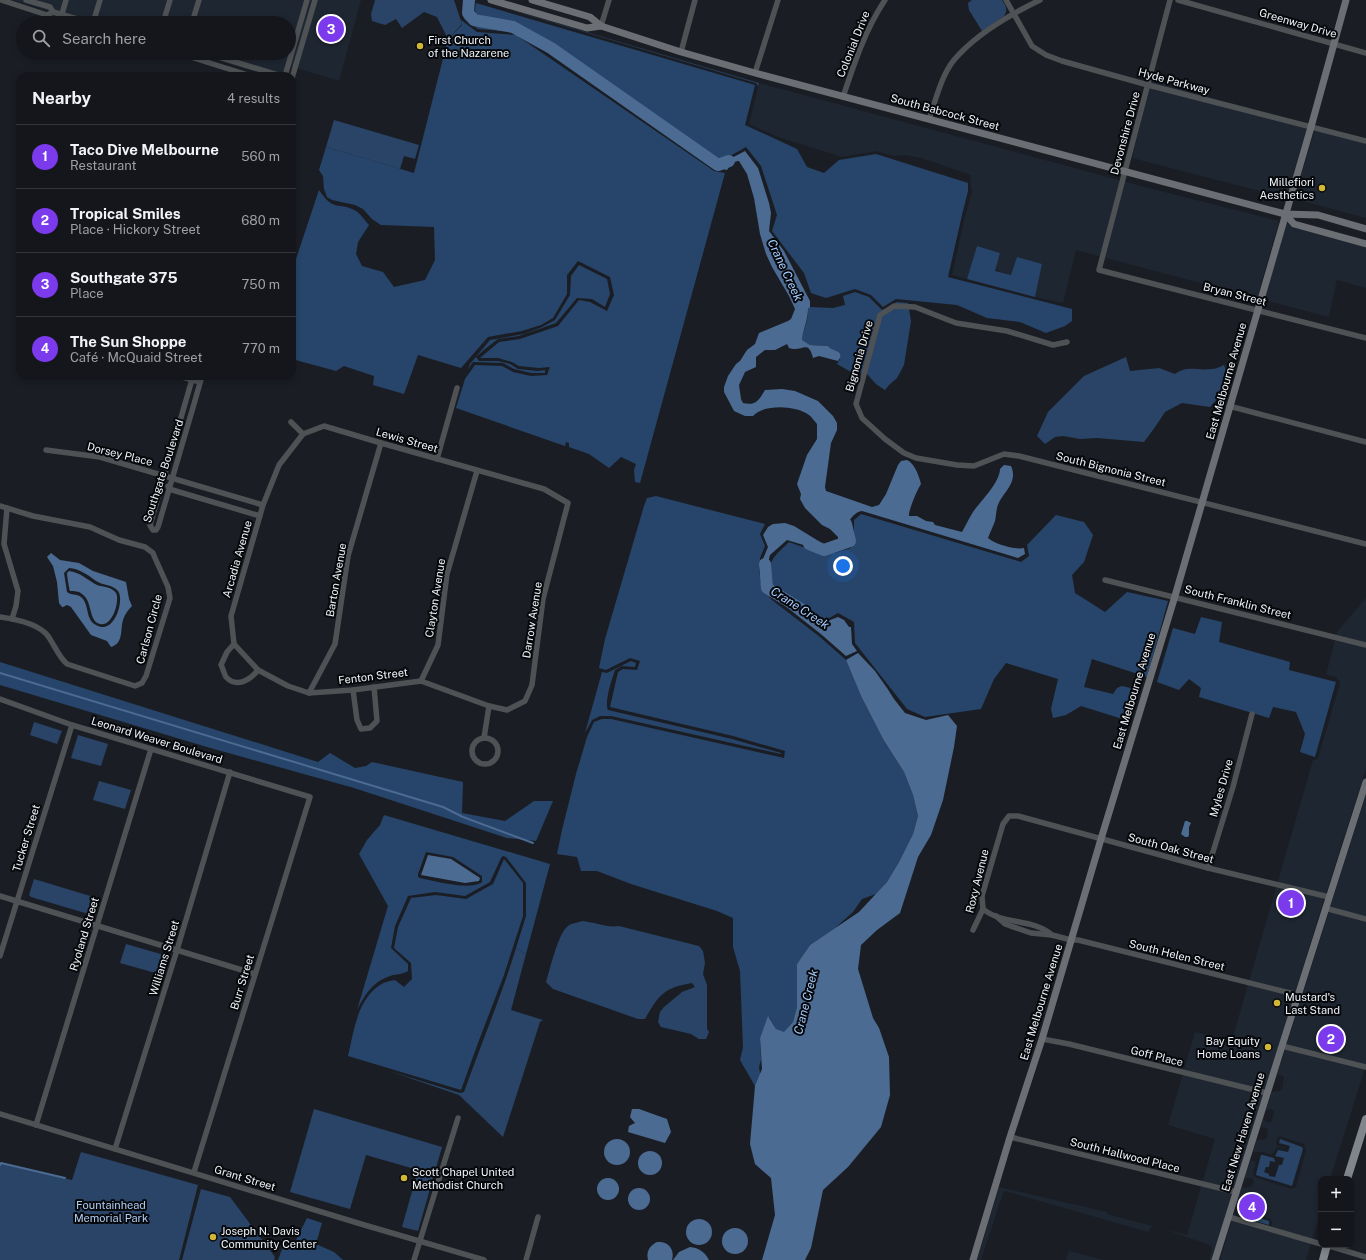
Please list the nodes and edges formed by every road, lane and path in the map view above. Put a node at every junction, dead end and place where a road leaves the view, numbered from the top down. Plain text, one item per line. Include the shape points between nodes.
1 (1, 0) edge
2 (26, 0) edge
3 (66, 0) edge
4 (100, 0) edge
5 (170, 0) edge
6 (199, 0) edge
7 (307, 0) edge
8 (315, 0) edge
9 (491, 0) edge
10 (532, 0) edge
11 (609, 0) edge
12 (695, 0) edge
13 (778, 0) edge
14 (884, 0) edge
15 (1006, 0) edge
16 (1040, 0) edge
17 (1170, 0) edge
18 (1178, 0) edge
19 (1346, 0) edge
20 (53, 12) junction
21 (1013, 13) junction
22 (62, 14) junction
23 (69, 16) edge
24 (94, 16) edge
25 (165, 16) edge
26 (194, 16) edge
27 (601, 26) junction
28 (296, 38) edge
29 (1334, 44) junction
30 (681, 52) junction
31 (1366, 53) edge
32 (201, 60) edge
33 (220, 60) edge
34 (225, 60) edge
35 (290, 60) edge
36 (218, 66) junction
37 (237, 72) edge
38 (258, 72) edge
39 (286, 72) edge
40 (294, 72) edge
41 (755, 73) junction
42 (1148, 85) junction
43 (843, 97) junction
44 (929, 119) junction
45 (1311, 128) junction
46 (1366, 141) edge
47 (1125, 172) junction
48 (1285, 214) junction
49 (1366, 229) edge
50 (1366, 244) edge
51 (1099, 270) joint
52 (1257, 310) junction
53 (1366, 338) edge
54 (1067, 342) dead end
55 (192, 380) edge
56 (196, 380) edge
57 (200, 382) joint
58 (457, 388) dead end
59 (1230, 406) junction
60 (862, 418) joint
61 (291, 422) dead end
62 (303, 434) junction
63 (1366, 442) edge
64 (381, 443) junction
65 (46, 450) dead end
66 (437, 459) junction
67 (477, 471) junction
68 (165, 476) junction
69 (173, 478) junction
70 (170, 489) junction
71 (544, 490) joint
72 (1202, 502) junction
73 (263, 505) junction
74 (0, 506) edge
75 (6, 508) junction
76 (260, 516) junction
77 (1366, 544) edge
78 (1105, 580) dead end
79 (1175, 596) junction
80 (0, 617) edge
81 (12, 619) junction
82 (234, 644) junction
83 (1366, 645) edge
84 (258, 670) junction
85 (421, 681) junction
86 (374, 687) junction
87 (352, 690) junction
88 (309, 693) junction
89 (0, 699) edge
90 (489, 706) junction
91 (507, 710) joint
92 (1252, 714) dead end
93 (72, 725) junction
94 (484, 738) junction
95 (151, 749) junction
96 (230, 772) junction
97 (1366, 782) edge
98 (310, 797) joint
99 (1009, 816) joint
100 (1101, 839) junction
101 (1208, 868) junction
102 (0, 896) edge
103 (1329, 897) junction
104 (17, 901) junction
105 (1325, 908) junction
106 (983, 909) junction
107 (1366, 919) edge
108 (97, 925) junction
109 (973, 930) dead end
110 (1071, 940) junction
111 (177, 950) junction
112 (0, 956) edge
113 (256, 974) junction
114 (1298, 995) junction
115 (1042, 1040) junction
116 (1282, 1046) junction
117 (1366, 1067) edge
118 (1267, 1093) junction
119 (0, 1114) edge
120 (458, 1118) dead end
121 (1366, 1119) edge
122 (36, 1125) junction
123 (1010, 1137) junction
124 (115, 1149) junction
125 (194, 1172) junction
126 (1348, 1176) edge
127 (1236, 1192) junction
128 (1229, 1216) junction
129 (538, 1217) dead end
130 (420, 1241) junction
131 (1318, 1243) edge
132 (1326, 1248) edge
133 (1337, 1248) edge
134 (1366, 1257) edge
135 (414, 1260) edge
136 (484, 1260) edge
137 (526, 1260) edge
138 (973, 1260) edge
139 (1215, 1260) edge
140 (1323, 1260) edge

1 - 20 street via 47,14
2 - 20 street via 50,7
3 - 22 street
4 - 24 street
5 - 25 street
6 - 26 street
7 - 28 street
8 - 40 street
9 - 27 street, South Babcock Street via 587,28
10 - 27 street, South Babcock Street via 590,17
11 - 27 street
12 - 30 street
13 - 41 street
14 - 43 street, Colonial Drive via 874,16
15 - 21 street, Hyde Parkway
16 - 21 street
17 - 42 street, Devonshire Drive
18 - 29 street, Greenway Drive
19 - 29 street, East Melbourne Avenue
20 - 22 street
21 - 42 street, Hyde Parkway via 1032,46 1046,55
21 - 44 street via 954,60 942,83
22 - 23 street
27 - 30 street, South Babcock Street
29 - 31 street, Greenway Drive
29 - 45 street, East Melbourne Avenue
30 - 41 street, South Babcock Street
32 - 36 street
33 - 36 street
34 - 38 street
35 - 39 street
36 - 37 street
41 - 43 street, South Babcock Street
42 - 45 street, Hyde Parkway
42 - 47 street, Devonshire Drive
43 - 44 street, South Babcock Street
44 - 47 street, South Babcock Street
45 - 46 street, Hyde Parkway
45 - 48 street, East Melbourne Avenue
47 - 48 street, South Babcock Street
47 - 51 street, Devonshire Drive
48 - 49 street, South Babcock Street via 1318,214
48 - 50 street, South Babcock Street via 1294,224
48 - 52 street, East Melbourne Avenue
51 - 52 street, Bryan Street
52 - 53 street, Bryan Street
52 - 59 street, East Melbourne Avenue
54 - 60 street, Bignonia Drive via 1053,345 1007,331 956,324 915,307 894,306 880,315 856,404
55 - 68 street, Southgate Boulevard
56 - 57 street
57 - 69 street, Southgate Boulevard
58 - 66 street
59 - 63 street
59 - 72 street, East Melbourne Avenue
60 - 72 street, South Bignonia Street via 890,443 916,458 974,466 1004,454 1019,456
61 - 62 street
62 - 64 street, Lewis Street via 324,426
62 - 73 street, Arcadia Avenue via 279,465
64 - 66 street, Lewis Street
64 - 88 street, Barton Avenue via 348,556 335,644
65 - 68 street, Dorsey Place via 100,457
66 - 67 street, Lewis Street
67 - 71 street, Lewis Street
67 - 85 street, Clayton Avenue via 447,574 438,645
68 - 69 street, Dorsey Place
68 - 70 street, Dorsey Place
68 - 70 street, Southgate Boulevard via 150,525 153,530 158,527
69 - 70 street, Southgate Boulevard
69 - 73 street, Dorsey Place
70 - 76 street
71 - 91 street, Darrow Avenue via 570,502 543,600 532,685 525,701
72 - 77 street, South Bignonia Street
72 - 79 street, East Melbourne Avenue
73 - 76 street, Arcadia Avenue
74 - 75 street, Carlson Circle
75 - 81 street via 4,544 18,591
75 - 81 street, Carlson Circle via 90,527 119,540 145,547 152,553 170,593 146,676 142,683 135,686 67,664 44,632
76 - 82 street, Arcadia Avenue via 231,616
78 - 79 street, South Franklin Street
79 - 83 street, South Franklin Street
79 - 100 street, East Melbourne Avenue
80 - 81 street, Carlson Circle
82 - 84 street, Fenton Street
82 - 84 street via 221,665 226,677 235,682 245,681
84 - 88 street, Fenton Street via 288,686
85 - 86 street, Fenton Street
85 - 90 street, Fenton Street
86 - 87 street, Fenton Street
86 - 87 street via 376,721 370,728 361,728 357,720
87 - 88 street, Fenton Street
89 - 93 street, Leonard Weaver Boulevard
90 - 91 street, Fenton Street
90 - 94 street
92 - 101 street, Myles Drive
93 - 95 street, Leonard Weaver Boulevard
93 - 104 street, Tucker Street
94 - 94 street via 476,741 472,753 476,761 485,764 493,762 498,751 495,743
95 - 96 street, Leonard Weaver Boulevard
95 - 108 street, Ryoland Street
96 - 98 street, Leonard Weaver Boulevard
96 - 111 street, Williams Street
97 - 103 street, East New Haven Avenue
98 - 113 street, Burr Street
99 - 100 street, South Oak Street via 1018,816
99 - 106 street, Roxy Avenue via 1003,824 982,896
100 - 101 street, South Oak Street
100 - 110 street, East Melbourne Avenue
101 - 103 street, South Oak Street
102 - 104 street
103 - 105 street, East New Haven Avenue
104 - 108 street
104 - 112 street, Tucker Street
105 - 107 street
105 - 114 street, East New Haven Avenue
106 - 109 street, Roxy Avenue
106 - 110 street, South Helen Street via 989,914 1029,924
108 - 111 street
108 - 122 street, Ryoland Street
110 - 114 street, South Helen Street
110 - 115 street, East Melbourne Avenue
111 - 113 street
111 - 124 street, Williams Street
113 - 125 street, Burr Street
114 - 116 street, East New Haven Avenue
115 - 118 street, Goff Place via 1069,1044
115 - 123 street, East Melbourne Avenue
116 - 117 street
116 - 118 street, East New Haven Avenue
118 - 127 street, East New Haven Avenue
119 - 122 street, Grant Street
120 - 130 street
121 - 126 main road
122 - 124 street, Grant Street
123 - 127 street, South Hallwood Place
123 - 138 street, East Melbourne Avenue
124 - 125 street, Grant Street
125 - 130 street, Grant Street
127 - 128 street, East New Haven Avenue
128 - 131 street
128 - 139 street, East New Haven Avenue
129 - 137 street
130 - 135 street
130 - 136 street, Grant Street
132 - 140 main road
133 - 134 street

